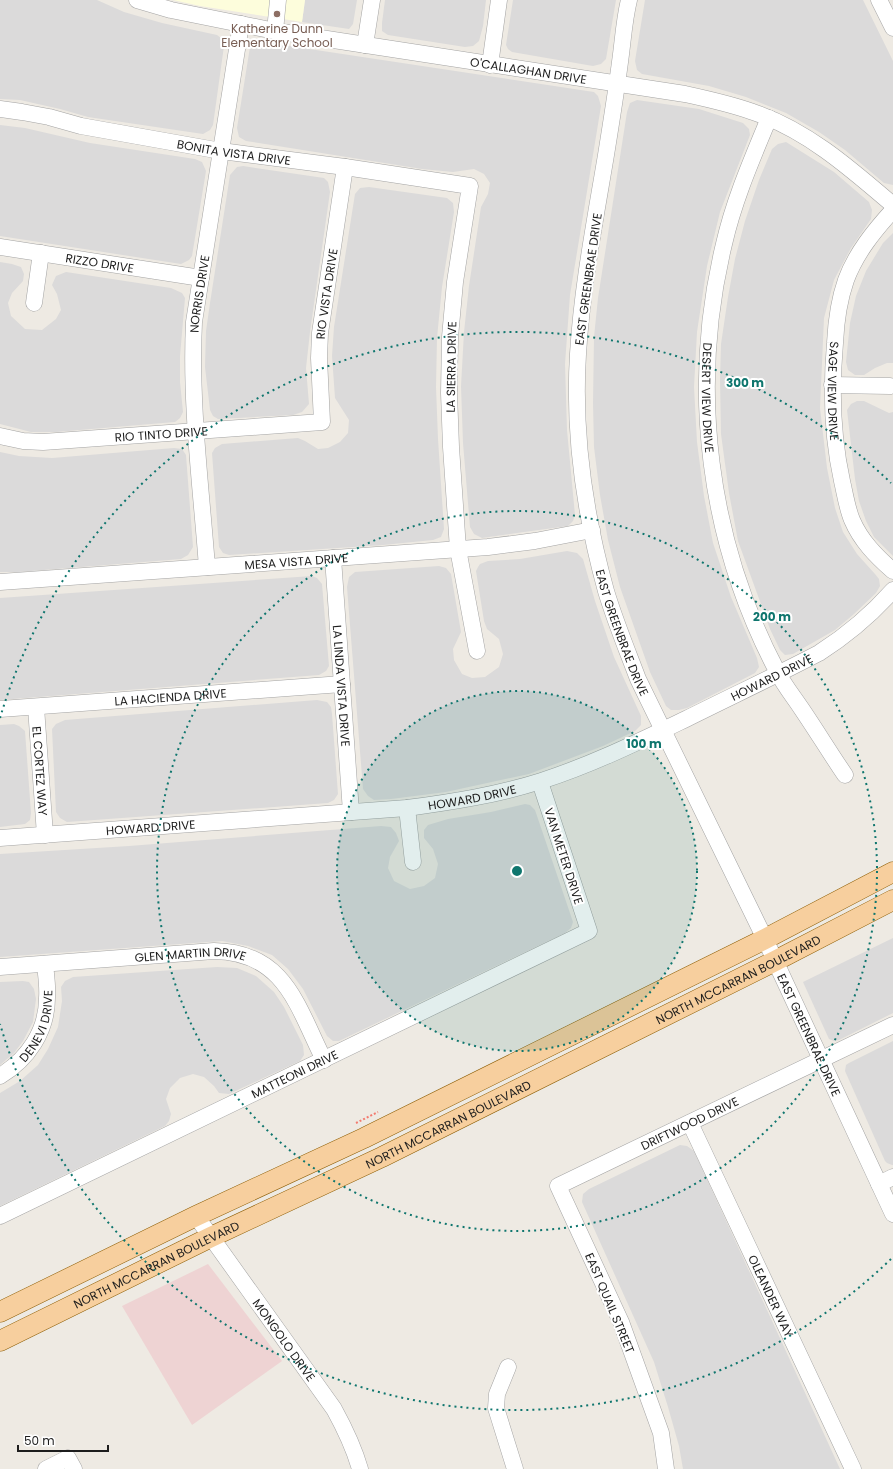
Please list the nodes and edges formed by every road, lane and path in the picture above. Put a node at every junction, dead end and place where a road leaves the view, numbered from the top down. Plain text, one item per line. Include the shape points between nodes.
1 (278, 0) edge
2 (372, 0) edge
3 (499, 0) edge
4 (629, 0) edge
5 (879, 0) edge
6 (144, 1) edge
7 (241, 24) junction
8 (893, 28) edge
9 (275, 31) junction
10 (365, 45) junction
11 (490, 65) junction
12 (617, 84) junction
13 (0, 109) edge
14 (769, 118) junction
15 (221, 151) junction
16 (345, 167) junction
17 (470, 186) joint
18 (893, 205) edge
19 (893, 210) edge
20 (0, 247) edge
21 (41, 253) junction
22 (201, 278) junction
23 (34, 303) dead end
24 (832, 385) junction
25 (890, 386) dead end
26 (322, 422) joint
27 (197, 431) junction
28 (0, 436) edge
29 (592, 530) junction
30 (458, 549) junction
31 (333, 558) junction
32 (207, 567) junction
33 (893, 571) edge
34 (0, 582) edge
35 (893, 590) edge
36 (477, 651) dead end
37 (779, 674) junction
38 (342, 684) junction
39 (36, 706) junction
40 (0, 709) edge
41 (663, 730) junction
42 (845, 776) dead end
43 (540, 782) junction
44 (407, 808) junction
45 (351, 812) junction
46 (45, 835) junction
47 (0, 838) edge
48 (413, 862) dead end
49 (893, 872) edge
50 (893, 900) edge
51 (589, 931) joint
52 (765, 939) junction
53 (775, 961) junction
54 (45, 964) junction
55 (0, 967) edge
56 (893, 1026) edge
57 (324, 1060) junction
58 (821, 1060) junction
59 (0, 1076) edge
60 (690, 1123) junction
61 (886, 1180) edge
62 (558, 1186) joint
63 (893, 1214) edge
64 (0, 1216) edge
65 (196, 1216) junction
66 (211, 1237) junction
67 (0, 1312) edge
68 (0, 1340) edge
69 (508, 1367) dead end
70 (46, 1469) edge
71 (74, 1469) edge
72 (360, 1469) edge
73 (515, 1469) edge
74 (666, 1469) edge
75 (853, 1469) edge

1 - 9 street
2 - 10 street
3 - 11 street
4 - 12 street, EAST GREENBRAE DRIVE
5 - 8 street
6 - 7 street, O'CALLAGHAN DRIVE via 178,12
7 - 9 street, O'CALLAGHAN DRIVE
7 - 15 street, NORRIS DRIVE
9 - 10 street, O'CALLAGHAN DRIVE
10 - 11 street, O'CALLAGHAN DRIVE
11 - 12 street, O'CALLAGHAN DRIVE
12 - 14 street, O'CALLAGHAN DRIVE via 685,94
12 - 29 street, EAST GREENBRAE DRIVE via 582,304 578,356 580,450
13 - 15 street, BONITA VISTA DRIVE
14 - 18 street, O'CALLAGHAN DRIVE via 822,147
14 - 37 street, DESERT VIEW DRIVE via 736,200 715,283 707,364 706,405 713,478 729,552 756,626
15 - 16 street, BONITA VISTA DRIVE
15 - 22 street, NORRIS DRIVE
16 - 17 street, BONITA VISTA DRIVE
16 - 26 street, RIO VISTA DRIVE via 320,333
17 - 30 street, LA SIERRA DRIVE via 455,282 450,336 451,447
19 - 24 street, SAGE VIEW DRIVE via 869,237 846,280 836,329
20 - 21 street, RIZZO DRIVE
21 - 22 street, RIZZO DRIVE
21 - 23 street
22 - 27 street, NORRIS DRIVE via 194,322 193,356
24 - 25 street
24 - 33 street, SAGE VIEW DRIVE via 833,423 846,501 860,536 871,551
26 - 27 street, RIO TINTO DRIVE
27 - 28 street, RIO TINTO DRIVE via 43,442
27 - 32 street, NORRIS DRIVE
29 - 30 street, MESA VISTA DRIVE via 535,541
29 - 41 street, EAST GREENBRAE DRIVE via 621,636 638,679
30 - 31 street, MESA VISTA DRIVE
30 - 36 street, LA SIERRA DRIVE
31 - 32 street, MESA VISTA DRIVE
31 - 38 street, LA LINDA VISTA DRIVE
32 - 34 street, MESA VISTA DRIVE
35 - 37 street, HOWARD DRIVE via 867,618 844,637
37 - 41 street, HOWARD DRIVE
37 - 42 street, DESERT VIEW DRIVE
38 - 39 street, LA HACIENDA DRIVE
38 - 45 street, LA LINDA VISTA DRIVE
39 - 40 street, LA HACIENDA DRIVE
39 - 46 street, EL CORTEZ WAY
41 - 43 street, HOWARD DRIVE via 625,749
41 - 52 street, EAST GREENBRAE DRIVE
43 - 44 street, HOWARD DRIVE via 449,803
43 - 51 street, VAN METER DRIVE
44 - 45 street, HOWARD DRIVE
44 - 48 street
45 - 46 street, HOWARD DRIVE
46 - 47 street, HOWARD DRIVE
49 - 52 main road, NORTH MCCARRAN BOULEVARD
50 - 53 main road, NORTH MCCARRAN BOULEVARD
51 - 57 street, MATTEONI DRIVE
52 - 53 street, EAST GREENBRAE DRIVE
52 - 65 main road, NORTH MCCARRAN BOULEVARD via 364,1138
53 - 58 street, EAST GREENBRAE DRIVE
53 - 66 main road, NORTH MCCARRAN BOULEVARD via 382,1157
54 - 55 street, GLEN MARTIN DRIVE
54 - 57 street, GLEN MARTIN DRIVE via 214,952 242,954 270,968 289,989
54 - 59 street, DENEVI DRIVE via 48,998 40,1031 21,1060
56 - 58 street, DRIFTWOOD DRIVE
57 - 64 street, MATTEONI DRIVE
58 - 60 street, DRIFTWOOD DRIVE
58 - 61 street, EAST GREENBRAE DRIVE
60 - 62 street, DRIFTWOOD DRIVE
60 - 75 street, OLEANDER WAY
61 - 63 street, EAST GREENBRAE DRIVE
62 - 74 street, EAST QUAIL STREET via 621,1322 661,1433
65 - 66 street, MONGOLO DRIVE
65 - 67 main road, NORTH MCCARRAN BOULEVARD
66 - 68 main road, NORTH MCCARRAN BOULEVARD
66 - 72 street, MONGOLO DRIVE via 334,1410 349,1437
69 - 73 street via 497,1394 496,1408
70 - 71 street via 68,1458

